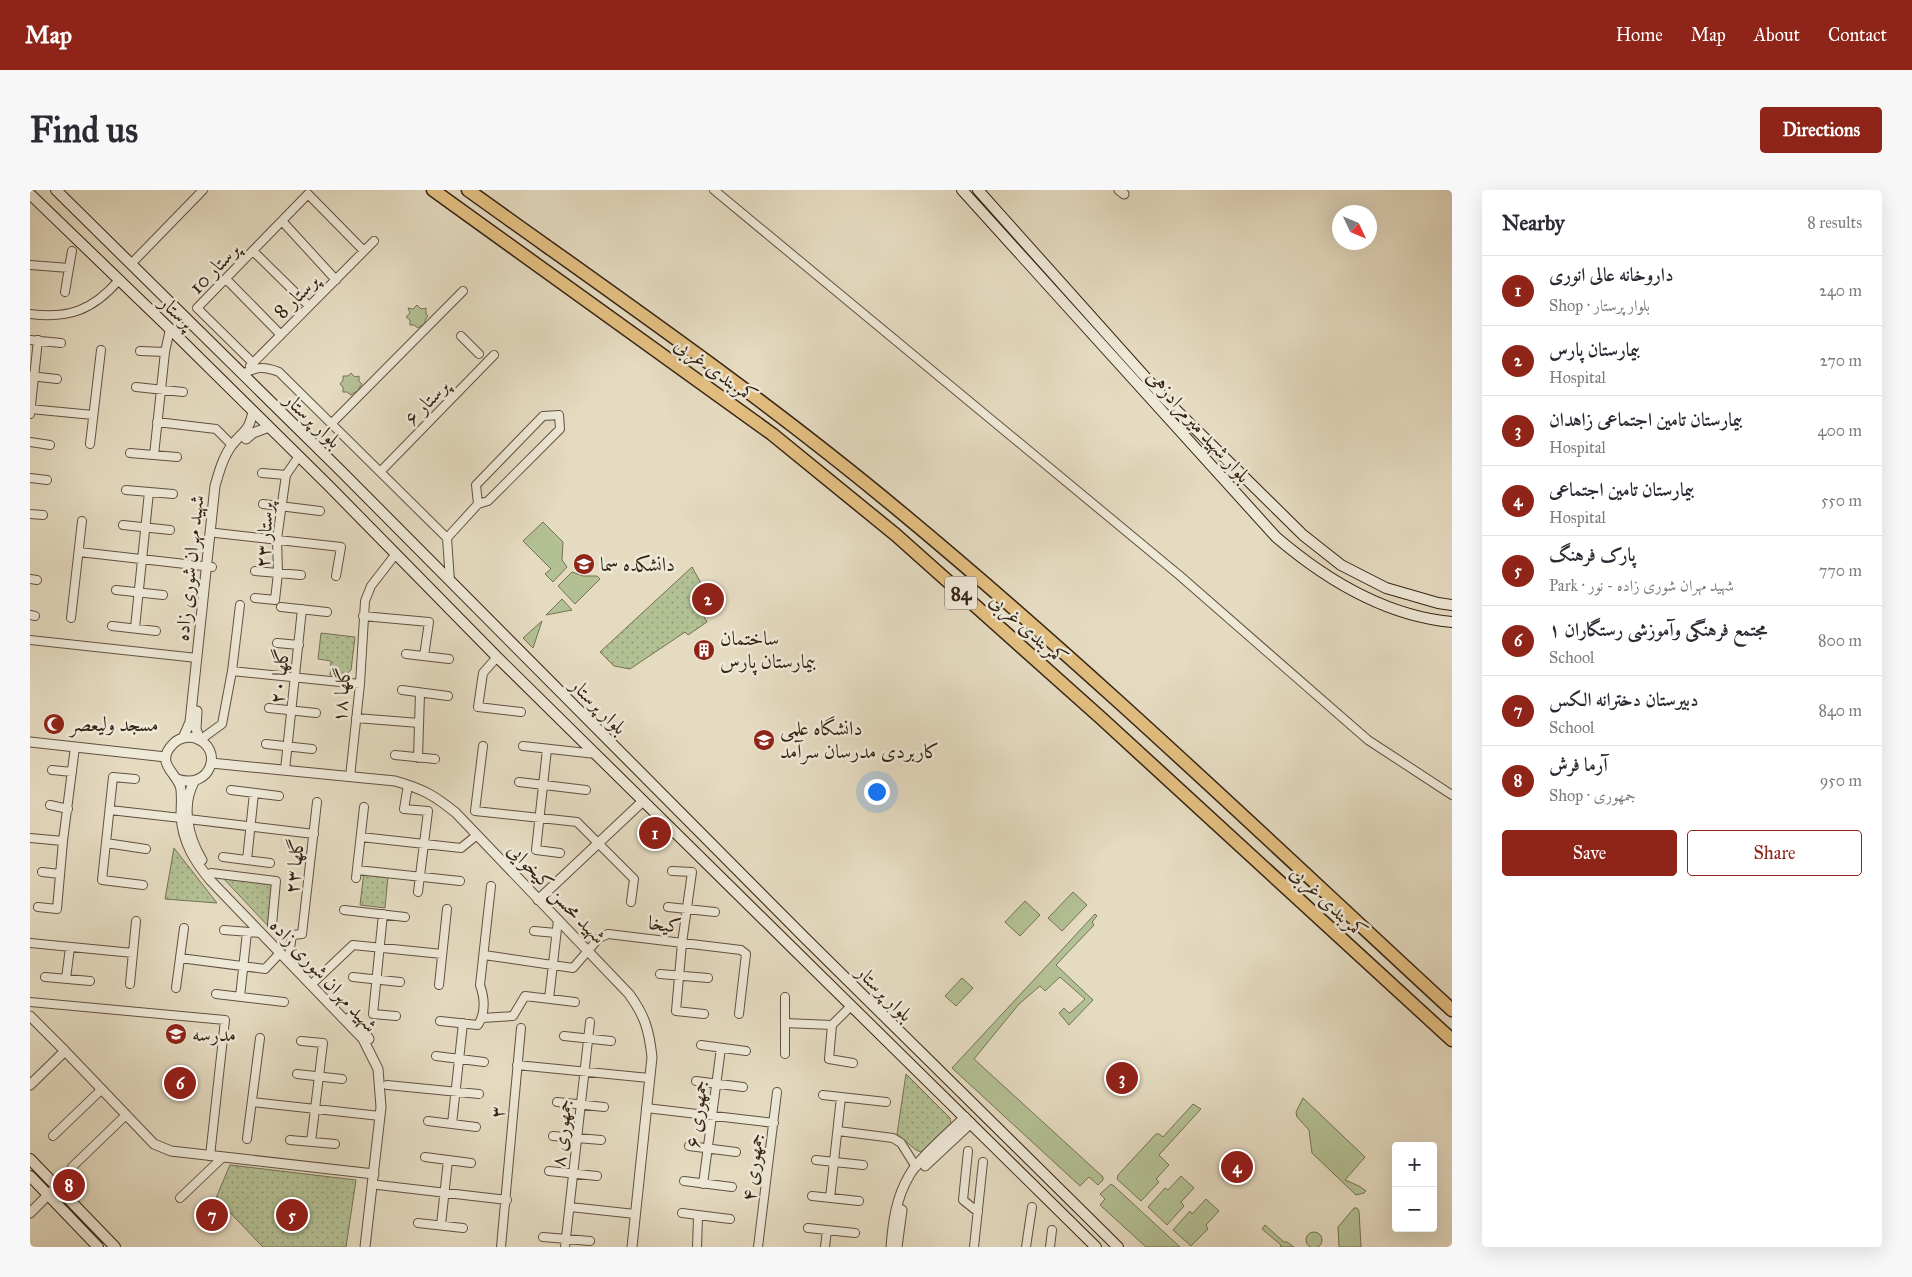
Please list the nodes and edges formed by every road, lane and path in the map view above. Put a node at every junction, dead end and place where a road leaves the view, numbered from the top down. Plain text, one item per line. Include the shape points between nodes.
1 (56, 190) edge
2 (203, 190) edge
3 (433, 190) edge
4 (468, 190) edge
5 (714, 190) edge
6 (962, 190) edge
7 (978, 190) edge
8 (30, 194) edge
9 (282, 221) junction
10 (374, 241) dead end
11 (72, 251) dead end
12 (253, 251) junction
13 (364, 251) junction
14 (30, 264) edge
15 (131, 264) junction
16 (69, 268) junction
17 (226, 278) junction
18 (119, 280) junction
19 (336, 280) junction
20 (463, 291) dead end
21 (65, 292) dead end
22 (309, 306) junction
23 (30, 314) edge
24 (170, 329) junction
25 (281, 335) junction
26 (461, 336) dead end
27 (34, 340) edge
28 (61, 343) dead end
29 (101, 350) dead end
30 (140, 351) dead end
31 (165, 352) junction
32 (479, 354) dead end
33 (494, 355) dead end
34 (253, 363) junction
35 (242, 374) junction
36 (32, 376) edge
37 (57, 379) dead end
38 (136, 388) dead end
39 (161, 390) junction
40 (183, 392) dead end
41 (30, 409) edge
42 (253, 411) junction
43 (30, 414) edge
44 (93, 415) junction
45 (157, 422) junction
46 (332, 423) junction
47 (269, 427) junction
48 (30, 442) edge
49 (90, 444) dead end
50 (50, 445) dead end
51 (232, 445) junction
52 (130, 453) dead end
53 (154, 455) junction
54 (299, 456) junction
55 (177, 457) dead end
56 (262, 472) dead end
57 (380, 472) junction
58 (286, 475) junction
59 (30, 478) edge
60 (47, 480) dead end
61 (126, 490) dead end
62 (150, 492) junction
63 (173, 494) dead end
64 (262, 504) dead end
65 (478, 504) junction
66 (281, 507) junction
67 (320, 511) dead end
68 (30, 514) edge
69 (43, 515) dead end
70 (82, 521) dead end
71 (123, 525) dead end
72 (146, 527) junction
73 (170, 530) dead end
74 (216, 534) junction
75 (447, 538) junction
76 (277, 539) junction
77 (79, 552) junction
78 (395, 555) junction
79 (142, 559) junction
80 (210, 566) junction
81 (255, 571) dead end
82 (278, 573) junction
83 (302, 576) dead end
84 (336, 576) dead end
85 (450, 581) junction
86 (116, 590) dead end
87 (139, 592) junction
88 (163, 595) dead end
89 (255, 598) dead end
90 (240, 605) dead end
91 (1452, 605) edge
92 (280, 607) dead end
93 (302, 609) junction
94 (327, 612) dead end
95 (363, 616) junction
96 (71, 618) dead end
97 (1452, 622) edge
98 (112, 626) dead end
99 (135, 628) junction
100 (156, 631) dead end
101 (30, 640) edge
102 (277, 643) dead end
103 (299, 645) junction
104 (406, 654) dead end
105 (424, 656) junction
106 (497, 657) junction
107 (200, 658) junction
108 (449, 659) dead end
109 (232, 671) junction
110 (295, 678) junction
111 (360, 684) junction
112 (402, 690) dead end
113 (420, 693) junction
114 (448, 696) dead end
115 (270, 708) dead end
116 (292, 710) junction
117 (521, 712) dead end
118 (316, 713) dead end
119 (356, 718) junction
120 (418, 723) junction
121 (183, 738) junction
122 (200, 740) junction
123 (30, 742) edge
124 (266, 744) dead end
125 (288, 746) junction
126 (483, 746) dead end
127 (523, 746) dead end
128 (75, 747) junction
129 (312, 749) dead end
130 (547, 749) junction
131 (596, 754) junction
132 (394, 755) dead end
133 (166, 757) junction
134 (418, 758) junction
135 (435, 759) dead end
136 (211, 763) junction
137 (52, 770) dead end
138 (285, 770) junction
139 (72, 772) junction
140 (350, 777) junction
141 (177, 779) junction
142 (135, 780) dead end
143 (194, 782) junction
144 (519, 782) dead end
145 (408, 785) junction
146 (543, 785) junction
147 (231, 790) dead end
148 (586, 790) dead end
149 (254, 793) junction
150 (1452, 795) edge
151 (279, 796) dead end
152 (643, 801) junction
153 (317, 802) dead end
154 (50, 806) dead end
155 (364, 807) dead end
156 (68, 809) junction
157 (110, 810) junction
158 (678, 811) junction
159 (540, 818) junction
160 (185, 819) junction
161 (666, 824) junction
162 (251, 826) junction
163 (314, 834) junction
164 (477, 835) junction
165 (361, 837) junction
166 (30, 838) edge
167 (63, 841) junction
168 (106, 843) junction
169 (598, 843) junction
170 (424, 844) junction
171 (146, 849) dead end
172 (560, 853) dead end
173 (222, 857) dead end
174 (247, 860) junction
175 (270, 863) dead end
176 (672, 871) dead end
177 (42, 872) dead end
178 (211, 873) junction
179 (60, 874) junction
180 (420, 877) junction
181 (460, 881) dead end
182 (143, 885) dead end
183 (491, 886) dead end
184 (418, 892) dead end
185 (538, 900) junction
186 (631, 902) dead end
187 (38, 907) dead end
188 (668, 908) dead end
189 (447, 909) dead end
190 (687, 909) junction
191 (344, 910) dead end
192 (715, 912) dead end
193 (383, 914) junction
194 (405, 917) dead end
195 (558, 920) junction
196 (136, 921) dead end
197 (272, 924) dead end
198 (184, 928) dead end
199 (224, 930) dead end
200 (534, 931) dead end
201 (247, 932) junction
202 (261, 933) junction
203 (556, 934) junction
204 (30, 943) edge
205 (682, 943) junction
206 (70, 947) junction
207 (380, 947) junction
208 (588, 950) junction
209 (133, 953) junction
210 (285, 954) junction
211 (442, 954) junction
212 (484, 955) junction
213 (180, 958) junction
214 (244, 966) junction
215 (552, 966) junction
216 (660, 974) dead end
217 (679, 976) junction
218 (45, 977) dead end
219 (353, 977) dead end
220 (708, 978) dead end
221 (66, 979) junction
222 (376, 980) junction
223 (315, 981) junction
224 (90, 982) dead end
225 (400, 982) dead end
226 (130, 984) dead end
227 (439, 985) dead end
228 (176, 988) dead end
229 (216, 994) dead end
230 (240, 997) junction
231 (785, 997) dead end
232 (549, 999) junction
233 (30, 1002) edge
234 (284, 1002) dead end
235 (575, 1002) dead end
236 (851, 1006) junction
237 (1452, 1010) edge
238 (704, 1014) dead end
239 (739, 1014) dead end
240 (30, 1016) edge
241 (396, 1016) dead end
242 (482, 1018) junction
243 (440, 1021) dead end
244 (590, 1022) dead end
245 (463, 1023) junction
246 (785, 1023) junction
247 (832, 1026) junction
248 (521, 1028) dead end
249 (564, 1036) dead end
250 (260, 1038) dead end
251 (588, 1039) junction
252 (1452, 1040) edge
253 (301, 1041) dead end
254 (611, 1041) dead end
255 (701, 1045) dead end
256 (721, 1048) junction
257 (65, 1051) junction
258 (746, 1051) dead end
259 (785, 1054) dead end
260 (436, 1056) dead end
261 (459, 1059) junction
262 (484, 1062) dead end
263 (853, 1064) dead end
264 (518, 1065) junction
265 (584, 1072) junction
266 (297, 1074) dead end
267 (319, 1076) junction
268 (342, 1078) dead end
269 (649, 1078) junction
270 (696, 1081) dead end
271 (387, 1084) junction
272 (716, 1084) junction
273 (30, 1085) edge
274 (743, 1087) dead end
275 (102, 1089) junction
276 (456, 1091) junction
277 (777, 1092) dead end
278 (479, 1094) dead end
279 (823, 1095) dead end
280 (841, 1097) junction
281 (252, 1102) junction
282 (557, 1102) dead end
283 (886, 1102) dead end
284 (581, 1104) junction
285 (604, 1106) dead end
286 (646, 1108) junction
287 (315, 1109) junction
288 (126, 1115) junction
289 (383, 1116) junction
290 (713, 1116) junction
291 (968, 1120) junction
292 (428, 1122) dead end
293 (774, 1123) junction
294 (452, 1124) junction
295 (476, 1127) dead end
296 (838, 1131) junction
297 (53, 1136) dead end
298 (553, 1136) dead end
299 (577, 1138) junction
300 (247, 1139) dead end
301 (290, 1140) dead end
302 (600, 1140) dead end
303 (312, 1142) junction
304 (335, 1144) dead end
305 (689, 1146) dead end
306 (708, 1149) junction
307 (968, 1151) dead end
308 (736, 1152) dead end
309 (210, 1156) junction
310 (222, 1158) junction
311 (425, 1158) dead end
312 (30, 1159) edge
313 (448, 1160) junction
314 (816, 1160) dead end
315 (834, 1162) junction
316 (983, 1162) dead end
317 (471, 1163) dead end
318 (863, 1165) dead end
319 (72, 1167) dead end
320 (916, 1167) junction
321 (549, 1171) dead end
322 (374, 1174) junction
323 (573, 1174) junction
324 (30, 1176) edge
325 (597, 1176) dead end
326 (684, 1182) dead end
327 (703, 1184) junction
328 (378, 1186) junction
329 (57, 1187) junction
330 (732, 1187) dead end
331 (444, 1193) junction
332 (48, 1196) junction
333 (812, 1196) dead end
334 (180, 1198) dead end
335 (830, 1198) junction
336 (506, 1200) junction
337 (859, 1201) dead end
338 (570, 1207) junction
339 (1032, 1207) dead end
340 (978, 1212) junction
341 (30, 1213) edge
342 (682, 1213) dead end
343 (635, 1214) junction
344 (698, 1217) junction
345 (730, 1219) dead end
346 (418, 1222) dead end
347 (441, 1225) junction
348 (1097, 1226) junction
349 (463, 1228) dead end
350 (808, 1228) dead end
351 (827, 1230) junction
352 (1052, 1230) dead end
353 (855, 1233) dead end
354 (542, 1236) dead end
355 (1086, 1238) junction
356 (590, 1241) dead end
357 (566, 1243) edge
358 (98, 1247) edge
359 (115, 1247) edge
360 (365, 1247) edge
361 (371, 1247) edge
362 (501, 1247) edge
363 (632, 1247) edge
364 (697, 1247) edge
365 (758, 1247) edge
366 (825, 1247) edge
367 (889, 1247) edge
368 (897, 1247) edge
369 (974, 1247) edge
370 (1026, 1247) edge
371 (1050, 1247) edge
372 (1096, 1247) edge
373 (1118, 1247) edge

1 - 15 main road, بلوار پرستار
2 - 15 street
3 - 252 highway, کمربندی غربی / 84 via 772,434 896,535
4 - 237 highway, کمربندی غربی / 84 via 770,408 932,538 1080,666
5 - 150 street via 1179,575 1368,740
6 - 97 main road, بلوار شهید میرمرادزهی via 1276,536 1300,557 1348,588 1394,608
7 - 91 main road, بلوار شهید میرمرادزهی via 1166,399 1303,535 1342,565 1386,588
8 - 18 main road, پرستار
9 - 12 street, پرستار 10
9 - 13 street, پرستار 10 via 308,194
9 - 19 street
10 - 13 street, پرستار 8
11 - 16 street
12 - 17 street, پرستار 10
12 - 22 street
13 - 19 street, پرستار 8
14 - 16 street
15 - 35 main road, بلوار پرستار
16 - 21 street
17 - 25 street
17 - 34 street, پرستار 10 via 197,308
18 - 23 street via 97,303 74,313 53,316
18 - 24 main road, پرستار
19 - 22 street, پرستار 8
20 - 46 street
22 - 25 street, پرستار 8
24 - 31 street
24 - 42 main road, پرستار
25 - 34 street, پرستار 8
26 - 32 street
27 - 28 street
27 - 36 street
29 - 44 street
30 - 31 street
31 - 39 street
33 - 57 street, پرستار ۶
34 - 35 street, پرستار 8
35 - 46 street via 266,367 279,372
35 - 85 main road, بلوار پرستار
36 - 37 street
36 - 41 street
38 - 39 street
39 - 40 street
39 - 45 street
41 - 43 street
41 - 44 street
42 - 47 main road, پرستار
42 - 51 street, شهید مهران شوری زاده via 248,428
44 - 49 street
45 - 51 street via 216,429
45 - 53 street
46 - 57 street
47 - 54 main road, پرستار
47 - 74 street, شهید مهران شوری زاده via 252,432 229,461 221,487
48 - 50 street
51 - 80 street, شهید مهران شوری زاده via 215,486
52 - 53 street
53 - 55 street
54 - 58 street, پرستار ۲۳
54 - 78 main road, بلوار پرستار
56 - 58 street
57 - 75 street
58 - 66 street, پرستار ۲۳
59 - 60 street
61 - 62 street
62 - 63 street
62 - 72 street
64 - 66 street
65 - 65 street via 488,501 560,429 559,415 543,416 476,485
65 - 75 street
66 - 67 street
66 - 76 street, پرستار ۲۳
68 - 69 street
70 - 77 street
71 - 72 street
72 - 73 street
72 - 79 street
74 - 76 street
74 - 80 street, شهید مهران شوری زاده
75 - 85 street
76 - 82 street, پرستار ۲۳
76 - 84 street via 341,547
77 - 79 street
77 - 96 street
78 - 95 street, گلها ۱۸ via 371,586
78 - 106 main road, بلوار پرستار
79 - 80 street
79 - 87 street
80 - 107 street, شهید مهران شوری زاده
81 - 82 street
82 - 83 street
82 - 89 street, پرستار ۲۳ via 275,600
85 - 158 main road, بلوار پرستار
86 - 87 street
87 - 88 street
87 - 99 street
90 - 109 street
92 - 93 street
93 - 94 street
93 - 103 street, گلها ۲۰
95 - 105 street via 429,622
95 - 111 street, گلها ۱۸
98 - 99 street
99 - 100 street
101 - 107 street
102 - 103 street
103 - 110 street, گلها ۲۰
104 - 105 street
105 - 108 street
106 - 117 street via 483,673 478,708
106 - 131 main road, بلوار پرستار
107 - 121 street, شهید مهران شوری زاده via 190,722
107 - 122 street, شهید مهران شوری زاده via 196,722
109 - 110 street
109 - 122 street via 222,724
110 - 111 street
110 - 116 street, گلها ۲۰
111 - 119 street, گلها ۱۸
112 - 113 street
113 - 114 street
113 - 120 street
115 - 116 street
116 - 118 street
116 - 125 street, گلها ۲۰
119 - 120 street
119 - 140 street, گلها ۱۸
120 - 134 street
121 - 122 street
121 - 133 street via 169,748
122 - 136 street via 211,754
123 - 128 street
124 - 125 street
125 - 129 street
125 - 138 street, گلها ۲۰
126 - 159 street via 475,811
127 - 130 street
128 - 133 street
128 - 139 street
130 - 131 street
130 - 146 street
131 - 152 main road, بلوار پرستار
132 - 134 street
133 - 141 street via 167,766
134 - 135 street
136 - 138 street, شهید محسن کیخوایی
136 - 143 street via 202,778
137 - 139 street
138 - 140 street, شهید محسن کیخوایی
139 - 156 street
140 - 145 street, شهید محسن کیخوایی
141 - 143 street
141 - 160 street, شهید مهران شوری زاده via 182,789
142 - 157 street via 113,777
143 - 160 street, شهید مهران شوری زاده via 188,796
144 - 146 street
145 - 164 street, شهید محسن کیخوایی via 438,797
145 - 170 street via 404,809 428,811
146 - 148 street
146 - 159 street
147 - 149 street
149 - 151 street
149 - 162 street
152 - 161 main road, بلوار پرستار
152 - 169 street
153 - 163 street, گلها ۲۳
154 - 156 street
155 - 165 street
156 - 167 street
157 - 160 street
157 - 168 street
158 - 161 main road
158 - 348 main road, بلوار پرستار
159 - 169 street via 577,822
159 - 172 street via 536,850
160 - 162 street
160 - 178 street, شهید مهران شوری زاده via 196,851
160 - 202 street, شهید مهران شوری زاده via 184,836 200,868
161 - 236 main road, بلوار پرستار
162 - 163 street
162 - 174 street
163 - 210 street, گلها ۲۳ via 302,934 292,934
164 - 170 street via 461,848
164 - 185 street, شهید محسن کیخوایی
165 - 170 street
165 - 180 street via 357,874
166 - 167 street
167 - 179 street
168 - 171 street
168 - 182 street via 102,880
169 - 185 street
169 - 186 street via 634,879
170 - 180 street
173 - 174 street
174 - 175 street
176 - 190 street via 692,872
177 - 179 street
178 - 197 street via 276,881
178 - 210 street, شهید مهران شوری زاده
179 - 187 street via 58,909
180 - 181 street
180 - 184 street
183 - 212 street
185 - 195 street, شهید محسن کیخوایی
188 - 190 street
189 - 211 street
190 - 192 street
190 - 205 street
191 - 193 street
193 - 194 street
193 - 207 street
195 - 203 street
195 - 208 street, شهید محسن کیخوایی
196 - 209 street
198 - 213 street
199 - 201 street
200 - 203 street
201 - 202 street
201 - 214 street
202 - 210 street, شهید مهران شوری زاده
203 - 215 street
204 - 206 street
205 - 208 street, کیخا via 608,934
205 - 217 street
205 - 239 street, کیخا via 744,951
206 - 209 street
206 - 221 street
207 - 211 street
207 - 222 street
207 - 223 street via 353,945
208 - 215 street, کیخا via 572,968
208 - 269 street, شهید محسن کیخوایی via 641,1011 652,1057
209 - 226 street
210 - 214 street via 264,969
210 - 223 street, شهید مهران شوری زاده
210 - 289 street, شهید مهران شوری زاده via 363,1039 378,1069
211 - 227 street
212 - 215 street
212 - 242 street via 480,984 485,997
213 - 214 street
213 - 228 street
214 - 230 street
215 - 232 street
216 - 217 street
217 - 220 street
217 - 238 street via 676,1011
218 - 221 street
219 - 222 street
221 - 224 street
222 - 225 street
222 - 241 street via 373,1014
223 - 271 street, شهید مهران شوری زاده via 362,1028 384,1067
229 - 230 street
230 - 234 street
231 - 246 street
232 - 235 street
232 - 242 street via 525,996 513,1016
233 - 309 street via 225,1020
236 - 247 street
236 - 291 main road, بلوار پرستار
240 - 257 street
242 - 245 street via 478,1025
243 - 245 street
244 - 251 street, جمهوری ۸
245 - 261 street
246 - 247 street
246 - 259 street
247 - 263 street via 829,1059
248 - 264 street, ۳
249 - 251 street
250 - 281 street
251 - 254 street
251 - 265 street, جمهوری ۸
253 - 267 street via 322,1043
255 - 256 street
256 - 258 street
256 - 272 street, جمهوری ۶
257 - 273 street
257 - 275 street
260 - 261 street
261 - 262 street
261 - 276 street
264 - 265 street
264 - 336 street, ۳
265 - 269 street
265 - 284 street, جمهوری ۸
266 - 267 street
267 - 268 street
267 - 287 street
269 - 286 street, شهید محسن کیخوایی
270 - 272 street
271 - 276 street
271 - 289 street, شهید مهران شوری زاده
272 - 274 street
272 - 290 street, جمهوری ۶
275 - 288 street
275 - 297 street
276 - 278 street
276 - 294 street
277 - 293 street, جمهوری ۴
279 - 280 street
280 - 283 street
280 - 296 street
281 - 287 street
281 - 300 street
282 - 284 street
284 - 285 street
284 - 299 street, جمهوری ۸
286 - 290 street
286 - 343 street, شهید محسن کیخوایی
287 - 289 street
287 - 303 street
288 - 309 street via 154,1144 170,1151
288 - 319 street
289 - 322 street, شهید مهران شوری زاده
289 - 328 street, شهید مهران شوری زاده
290 - 293 street
290 - 306 street, جمهوری ۶
291 - 320 street
291 - 355 main road, بلوار پرستار
292 - 294 street
293 - 365 street, جمهوری ۴
294 - 295 street
296 - 315 street
296 - 320 street via 894,1138 901,1143
298 - 299 street
299 - 302 street
299 - 323 street, جمهوری ۸
301 - 303 street
303 - 304 street
305 - 306 street
306 - 308 street
306 - 327 street, جمهوری ۶
307 - 340 street via 963,1200
309 - 310 street
310 - 322 street
310 - 334 street
311 - 313 street
312 - 329 main road
313 - 317 street
313 - 331 street
314 - 315 street
315 - 318 street
315 - 335 street
316 - 340 street
320 - 367 street via 901,1192
320 - 368 street via 915,1177 906,1194
321 - 323 street
322 - 360 street, شهید مهران شوری زاده
323 - 325 street
323 - 338 street, جمهوری ۸
324 - 332 main road
326 - 327 street
327 - 330 street
328 - 331 street
328 - 361 street, شهید مهران شوری زاده
329 - 332 street
329 - 359 main road
331 - 336 street
331 - 347 street
332 - 341 street
332 - 358 main road
333 - 335 street
335 - 337 street
336 - 362 street, ۳
338 - 343 street
338 - 357 street, جمهوری ۸
339 - 370 street
340 - 369 street
342 - 344 street
343 - 363 street, شهید محسن کیخوایی
344 - 345 street
344 - 364 street
346 - 347 street
347 - 349 street
348 - 355 main road
348 - 373 main road, بلوار پرستار
350 - 351 street
351 - 353 street
351 - 366 street
352 - 371 street
354 - 357 street
355 - 372 main road, بلوار پرستار
356 - 357 street

